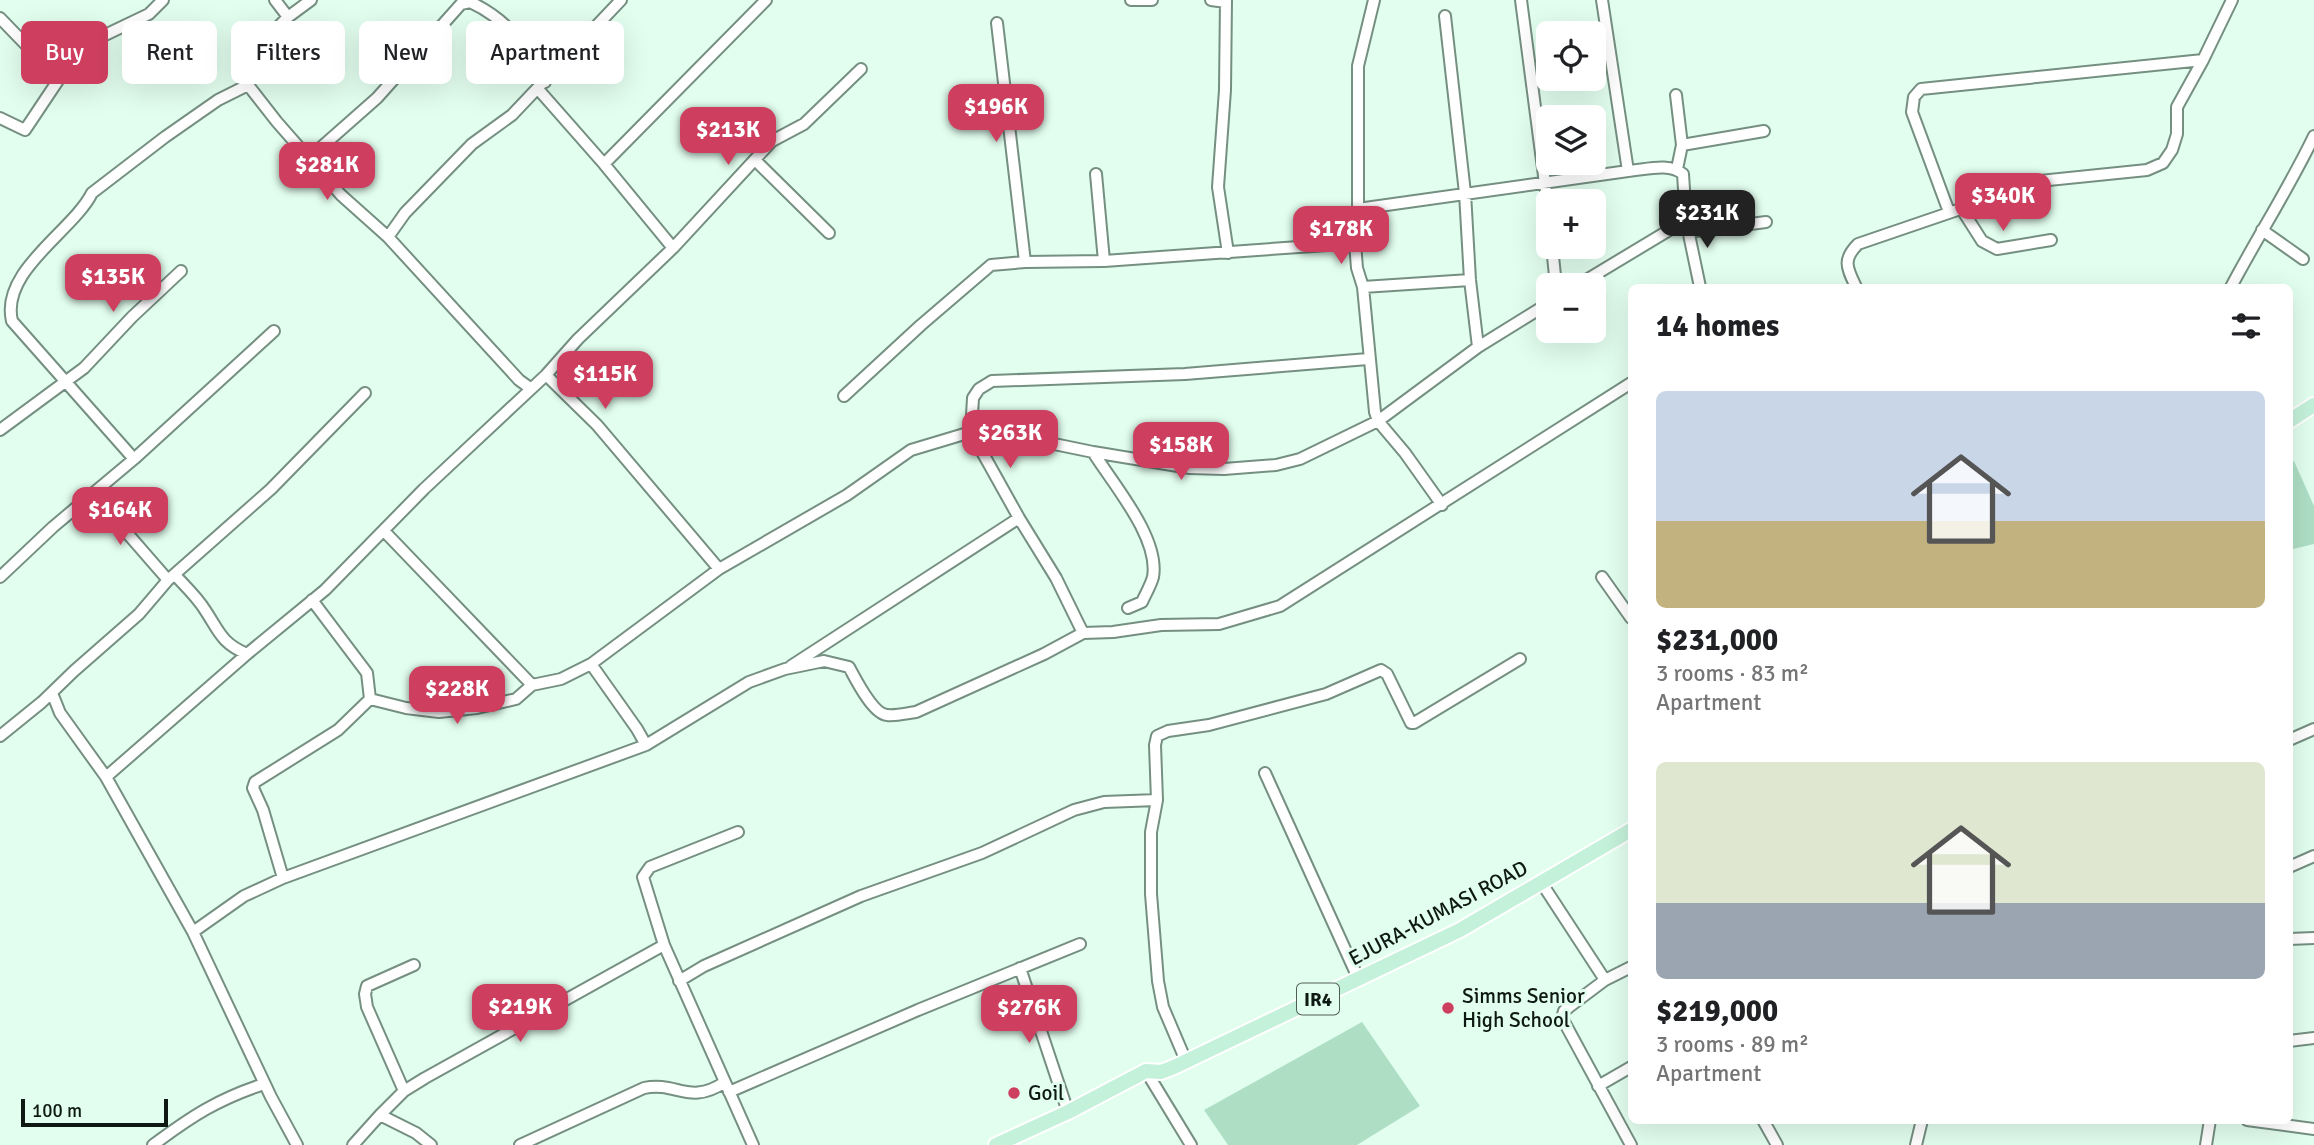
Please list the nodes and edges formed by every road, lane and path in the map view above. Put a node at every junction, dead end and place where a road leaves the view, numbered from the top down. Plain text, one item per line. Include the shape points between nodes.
1 (163, 0) edge
2 (275, 0) edge
3 (311, 0) edge
4 (621, 0) edge
5 (766, 0) edge
6 (1131, 0) edge
7 (1152, 0) edge
8 (1210, 0) edge
9 (1374, 0) edge
10 (1521, 0) edge
11 (1602, 0) edge
12 (2232, 0) edge
13 (1226, 1) edge
14 (1445, 16) dead end
15 (288, 17) junction
16 (0, 18) edge
17 (997, 23) dead end
18 (108, 34) edge
19 (21, 40) edge
20 (2203, 60) junction
21 (860, 69) dead end
22 (56, 84) edge
23 (248, 85) junction
24 (541, 85) junction
25 (1676, 94) dead end
26 (0, 118) edge
27 (1764, 131) dead end
28 (2314, 136) edge
29 (1682, 145) junction
30 (309, 158) junction
31 (755, 160) junction
32 (604, 164) junction
33 (1677, 169) junction
34 (1628, 171) junction
35 (1096, 174) dead end
36 (1546, 183) junction
37 (1547, 189) edge
38 (1465, 192) junction
39 (1961, 208) junction
40 (1358, 209) junction
41 (1949, 212) junction
42 (1686, 220) junction
43 (1766, 222) dead end
44 (2262, 230) junction
45 (1688, 232) junction
46 (830, 233) dead end
47 (388, 237) junction
48 (2051, 240) dead end
49 (1355, 243) junction
50 (673, 248) junction
51 (1228, 253) junction
52 (2303, 259) dead end
53 (1104, 261) junction
54 (1025, 262) junction
55 (181, 271) dead end
56 (1598, 273) edge
57 (1471, 280) junction
58 (1699, 284) edge
59 (1854, 284) edge
60 (2233, 284) edge
61 (1363, 287) junction
62 (1536, 311) edge
63 (274, 331) dead end
64 (1478, 347) junction
65 (1368, 359) junction
66 (546, 374) junction
67 (65, 383) junction
68 (1628, 385) edge
69 (530, 388) junction
70 (365, 393) dead end
71 (844, 396) dead end
72 (2312, 410) edge
73 (2293, 419) edge
74 (1378, 421) junction
75 (0, 430) edge
76 (971, 432) junction
77 (1093, 452) junction
78 (134, 459) junction
79 (94, 495) junction
80 (1442, 505) junction
81 (1018, 518) junction
82 (384, 531) junction
83 (719, 569) junction
84 (0, 577) edge
85 (172, 577) junction
86 (1602, 577) dead end
87 (312, 600) junction
88 (1128, 608) dead end
89 (1628, 614) edge
90 (1083, 633) junction
91 (247, 654) junction
92 (1520, 659) dead end
93 (591, 664) junction
94 (785, 669) junction
95 (532, 685) junction
96 (52, 694) junction
97 (370, 699) junction
98 (2314, 729) edge
99 (0, 736) edge
100 (2293, 738) edge
101 (646, 745) junction
102 (1265, 773) dead end
103 (106, 777) junction
104 (1157, 800) junction
105 (738, 832) dead end
106 (1628, 832) edge
107 (2314, 856) edge
108 (2293, 865) edge
109 (284, 878) junction
110 (1541, 882) junction
111 (193, 932) junction
112 (2314, 938) edge
113 (2293, 939) edge
114 (1080, 944) dead end
115 (664, 945) junction
116 (414, 965) dead end
117 (1020, 968) junction
118 (1628, 968) edge
119 (1359, 980) junction
120 (1605, 980) junction
121 (679, 981) junction
122 (2314, 1038) edge
123 (2293, 1041) edge
124 (1186, 1061) junction
125 (1628, 1069) edge
126 (1146, 1071) junction
127 (264, 1084) junction
128 (1598, 1086) junction
129 (727, 1087) junction
130 (404, 1091) junction
131 (1068, 1112) junction
132 (380, 1115) junction
133 (1765, 1124) edge
134 (1921, 1124) edge
135 (2209, 1124) edge
136 (2277, 1124) edge
137 (2314, 1129) edge
138 (153, 1145) edge
139 (297, 1145) edge
140 (353, 1145) edge
141 (431, 1145) edge
142 (520, 1145) edge
143 (753, 1145) edge
144 (996, 1145) edge
145 (1191, 1145) edge
146 (1631, 1145) edge
147 (1777, 1145) edge
148 (1916, 1145) edge
149 (2206, 1145) edge

1 - 18 street via 149,14
2 - 15 street
3 - 15 street
4 - 24 street
5 - 32 street
6 - 7 street
8 - 13 street
9 - 40 street via 1357,66
10 - 36 street
11 - 34 street
12 - 20 street
13 - 51 street via 1218,187
14 - 38 street
15 - 23 street via 261,44
16 - 19 street
17 - 54 street
20 - 39 street via 2177,107 2177,134 2163,163 2147,170 2010,184
20 - 41 street via 1922,89 1914,97 1912,112
21 - 31 street via 804,124 772,141
22 - 26 street via 25,130
23 - 30 street
23 - 67 street via 186,122 92,193 17,281 9,303 12,321
24 - 30 street via 532,55 518,35 484,8 470,2 461,4 377,98
24 - 32 street
24 - 47 street via 512,115 472,144
25 - 29 street
27 - 29 street
28 - 44 street
29 - 33 street
30 - 47 street via 341,195
31 - 46 street
31 - 50 street
32 - 50 street
33 - 34 street
33 - 42 street via 1683,174
34 - 36 street
35 - 53 street
36 - 37 street
36 - 38 street
38 - 40 street
38 - 57 street
39 - 41 street
39 - 48 street via 1982,241 1997,249
40 - 49 street
41 - 59 street via 1858,244 1849,254 1847,269
42 - 45 street
42 - 56 street
43 - 45 street
44 - 52 street
44 - 60 street
45 - 58 street
47 - 69 street
49 - 51 street
49 - 61 street
50 - 66 street
51 - 53 street
53 - 54 street
54 - 71 street via 991,265
55 - 67 street
57 - 61 street
57 - 64 street
61 - 65 street
62 - 64 street
63 - 78 street
64 - 74 street
65 - 74 street
65 - 76 street via 1185,374 992,381 973,398
66 - 69 street
66 - 83 street via 597,425
67 - 75 street
67 - 78 street
68 - 80 street
69 - 82 street
70 - 85 street via 271,489
72 - 73 main road
74 - 77 street via 1300,459 1276,465 1190,468
74 - 80 street
76 - 77 street via 1001,433
76 - 81 street
76 - 83 street via 911,450 847,495
77 - 88 street via 1144,527 1151,554 1153,577 1142,602
78 - 79 street
79 - 84 street
79 - 85 street
80 - 90 street via 1280,606 1219,624
81 - 90 street via 1056,578
81 - 94 street
82 - 87 street
82 - 95 street
83 - 93 street
85 - 91 street via 205,608 232,648
85 - 96 street
86 - 89 street
87 - 91 street
87 - 97 street via 367,673
90 - 94 street via 916,712 899,715 878,712 849,667 824,661
91 - 103 street
92 - 104 street via 1414,723 1381,670 1326,694 1209,725 1168,731 1157,736 1155,745
93 - 95 street via 561,679
93 - 101 street
94 - 101 street via 749,682
95 - 97 street via 516,699 439,712
96 - 99 street
96 - 103 street via 60,713
97 - 109 street via 338,730 253,788
98 - 100 street
101 - 109 street
102 - 119 street
103 - 111 street
104 - 121 street via 1104,802 1074,810 982,853 861,896
104 - 124 street via 1151,894 1158,981 1163,1007
105 - 115 street via 650,867 643,877
106 - 110 main road, EJURA-KUMASI ROAD / IR4
107 - 108 street
109 - 111 street via 244,897
110 - 119 main road, EJURA-KUMASI ROAD / IR4 via 1460,930
110 - 120 street
111 - 127 street
112 - 113 street
114 - 117 street
115 - 121 street
115 - 130 street
116 - 130 street via 379,979 365,994
117 - 129 street
117 - 131 street
118 - 120 street
119 - 124 main road, EJURA-KUMASI ROAD / IR4
120 - 128 street via 1564,1011 1562,1018
121 - 129 street
122 - 123 street
124 - 126 main road, EJURA-KUMASI ROAD / IR4 via 1161,1072
125 - 128 street
126 - 131 main road, EJURA-KUMASI ROAD / IR4
126 - 145 street
127 - 138 street via 209,1106
127 - 139 street
128 - 146 street
129 - 142 street via 701,1093 644,1088
129 - 143 street
130 - 132 street
131 - 144 main road, EJURA-KUMASI ROAD / IR4
132 - 140 street
132 - 141 street
133 - 147 street
134 - 148 street
135 - 149 street
136 - 137 street

